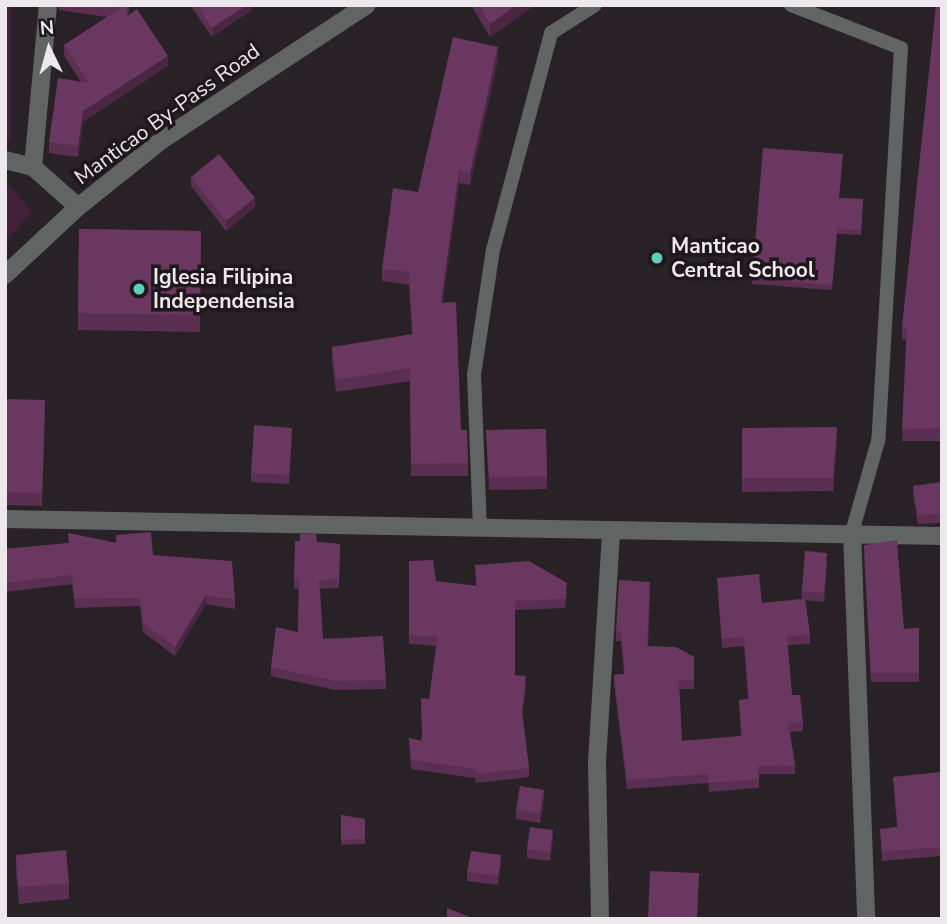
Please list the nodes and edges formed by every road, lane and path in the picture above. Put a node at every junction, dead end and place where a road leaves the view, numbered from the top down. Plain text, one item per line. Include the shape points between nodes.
1 (48, 5) edge
2 (367, 5) edge
3 (595, 5) edge
4 (791, 5) edge
5 (5, 160) edge
6 (33, 167) junction
7 (78, 208) junction
8 (5, 275) edge
9 (5, 519) edge
10 (480, 528) junction
11 (611, 532) junction
12 (852, 532) junction
13 (942, 536) edge
14 (600, 919) edge
15 (866, 919) edge

1 - 6 street
2 - 7 street, Manticao By-Pass Road via 163,141
3 - 10 lane via 551,33 493,250 474,375
4 - 12 lane via 901,48 878,441
5 - 6 street
6 - 7 street
7 - 8 street, Manticao By-Pass Road
9 - 10 street
10 - 11 street
11 - 12 street
11 - 14 street via 597,762
12 - 13 street
12 - 15 street

